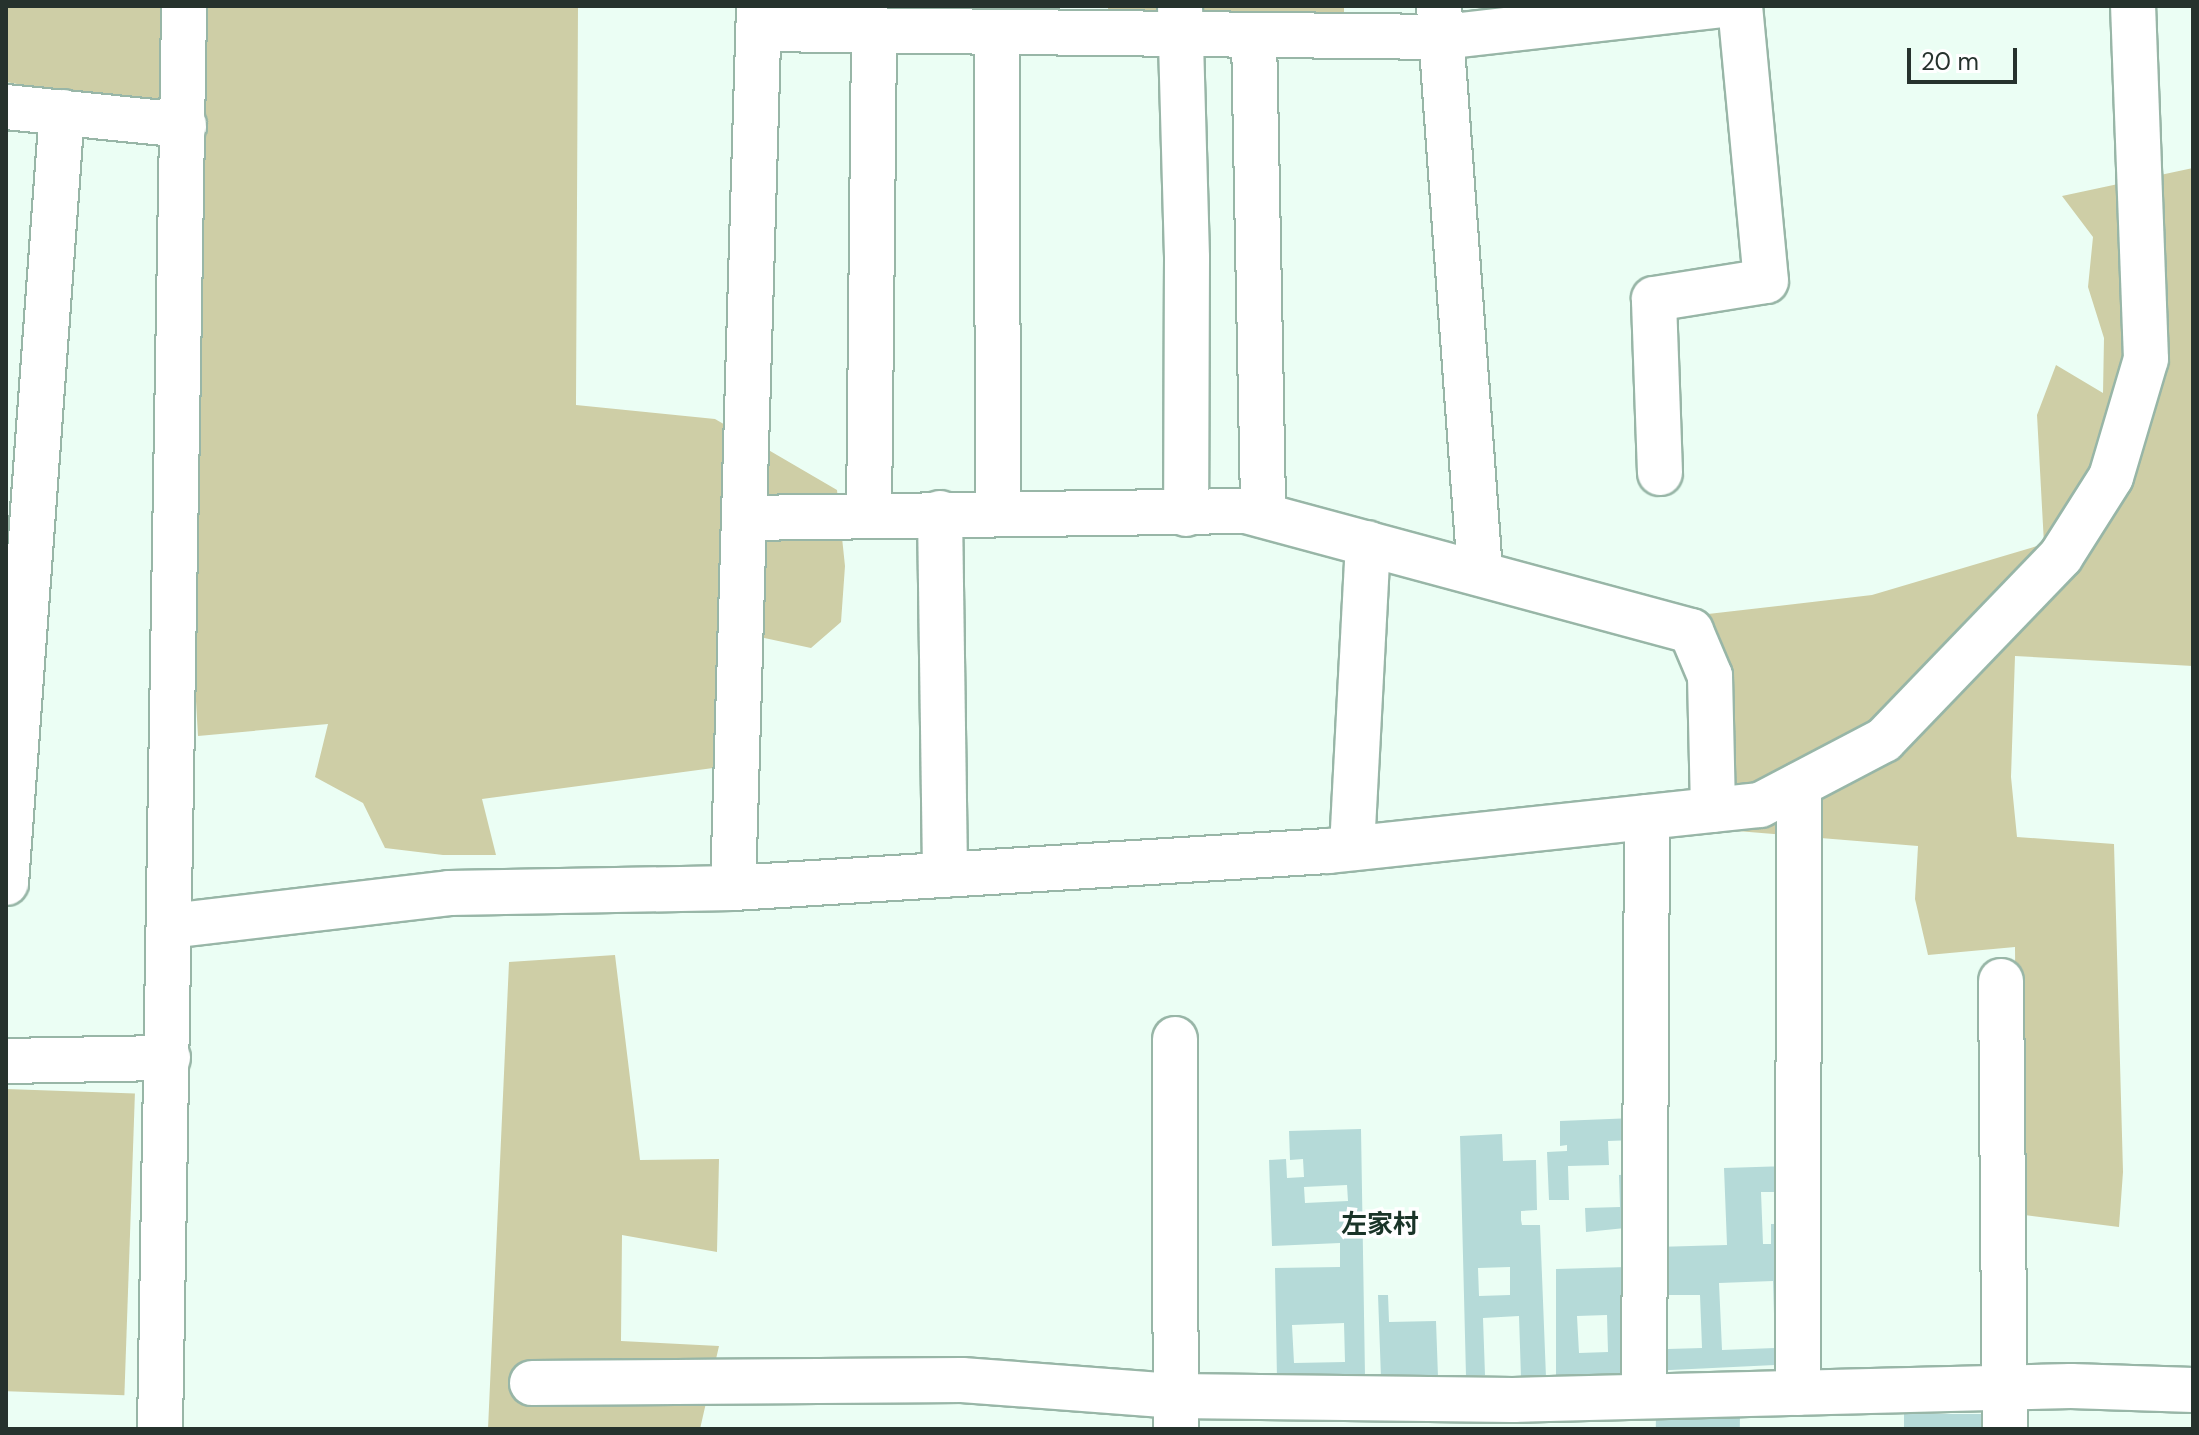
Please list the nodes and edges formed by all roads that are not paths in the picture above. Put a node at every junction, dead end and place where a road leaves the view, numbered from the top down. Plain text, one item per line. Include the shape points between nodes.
1 (184, 6) edge
2 (1717, 6) edge
3 (1740, 6) edge
4 (2133, 6) edge
5 (758, 17) edge
6 (1181, 20) edge
7 (1441, 22) edge
8 (874, 30) junction
9 (997, 32) junction
10 (1254, 35) junction
11 (6, 107) edge
12 (62, 112) junction
13 (184, 125) junction
14 (1660, 473) dead end
15 (940, 513) junction
16 (998, 513) junction
17 (1186, 514) junction
18 (869, 515) junction
19 (1263, 515) junction
20 (744, 518) junction
21 (1368, 543) junction
22 (1480, 573) junction
23 (1799, 785) junction
24 (1713, 810) junction
25 (1647, 817) junction
26 (1352, 848) junction
27 (945, 875) junction
28 (6, 883) edge
29 (733, 888) junction
30 (170, 926) junction
31 (2001, 981) dead end
32 (1175, 1039) dead end
33 (168, 1058) junction
34 (6, 1061) edge
35 (532, 1383) dead end
36 (2193, 1390) edge
37 (1798, 1393) junction
38 (1644, 1396) junction
39 (2005, 1408) edge
40 (1176, 1412) edge
41 (1512, 1414) edge
42 (160, 1429) edge

1 - 13 street
2 - 7 street
3 - 14 street via 1766,281 1654,299
4 - 23 street via 2146,359 2111,477 2061,556 1884,740
5 - 8 street
5 - 20 street
6 - 9 street
6 - 10 street
6 - 17 street
7 - 10 street
7 - 22 street via 1447,169
8 - 9 street
8 - 18 street
9 - 16 street
10 - 19 street
11 - 12 street
12 - 13 street
12 - 28 street
13 - 30 street
15 - 16 street
15 - 18 street
15 - 27 street
16 - 17 street
17 - 19 street
18 - 20 street
19 - 21 street
20 - 29 street
21 - 22 street
21 - 26 street
22 - 24 street via 1691,631 1710,676
23 - 24 street via 1760,805
23 - 37 street
24 - 25 street
25 - 26 street
25 - 38 street
26 - 27 street
27 - 29 street
29 - 30 street via 449,893
30 - 33 street
31 - 39 street
32 - 40 street
33 - 34 street
33 - 42 street
35 - 40 street via 962,1380
36 - 39 street
37 - 38 street
37 - 39 street
38 - 41 street
40 - 41 street

